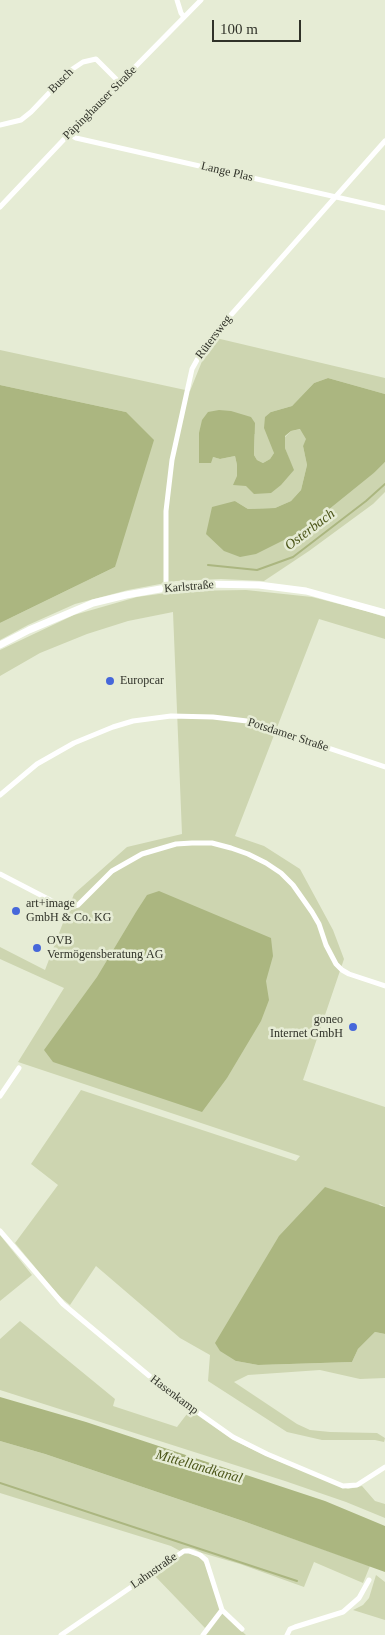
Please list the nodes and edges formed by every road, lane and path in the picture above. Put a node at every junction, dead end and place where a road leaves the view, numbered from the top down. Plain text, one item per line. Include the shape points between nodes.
1 (177, 0) edge
2 (201, 0) edge
3 (184, 17) junction
4 (120, 83) junction
5 (0, 125) edge
6 (69, 134) junction
7 (385, 141) edge
8 (334, 197) junction
9 (0, 207) edge
10 (385, 208) edge
11 (166, 588) junction
12 (385, 613) edge
13 (0, 646) edge
14 (385, 767) edge
15 (0, 795) edge
16 (0, 874) edge
17 (385, 986) edge
18 (19, 1068) dead end
19 (0, 1096) edge
20 (0, 1231) edge
21 (385, 1467) edge
22 (369, 1580) dead end
23 (222, 1610) junction
24 (242, 1629) dead end
25 (61, 1635) edge
26 (203, 1635) edge
27 (287, 1635) edge

1 - 3 street
2 - 3 street, Päpinghauser Straße
3 - 4 street, Päpinghauser Straße
4 - 5 street, Busch via 96,59 83,62 71,70 31,112 20,120
4 - 6 street, Päpinghauser Straße
6 - 8 street, Lange Plas
6 - 9 street, Päpinghauser Straße
7 - 8 street, Rütersweg
8 - 10 street, Lange Plas
8 - 11 street, Rütersweg via 215,333 192,369 171,469 166,511
11 - 12 street, Karlstraße via 226,584 282,588 329,596
11 - 13 street, Karlstraße via 93,603
14 - 15 street, Potsdamer Straße via 247,721 213,716 172,716 133,721 74,743 37,764
16 - 17 street via 64,907 71,907 78,905 112,871 149,851 192,843 212,843 231,848 266,863 293,885 312,912 326,945 342,970
18 - 19 street
20 - 21 street, Hasenkamp via 63,1304 165,1389 233,1437 343,1486 357,1484
22 - 27 street via 359,1598 343,1612 290,1629
23 - 24 street, Lahnstraße
23 - 25 street, Lahnstraße via 206,1560 195,1552 184,1551
23 - 26 street

